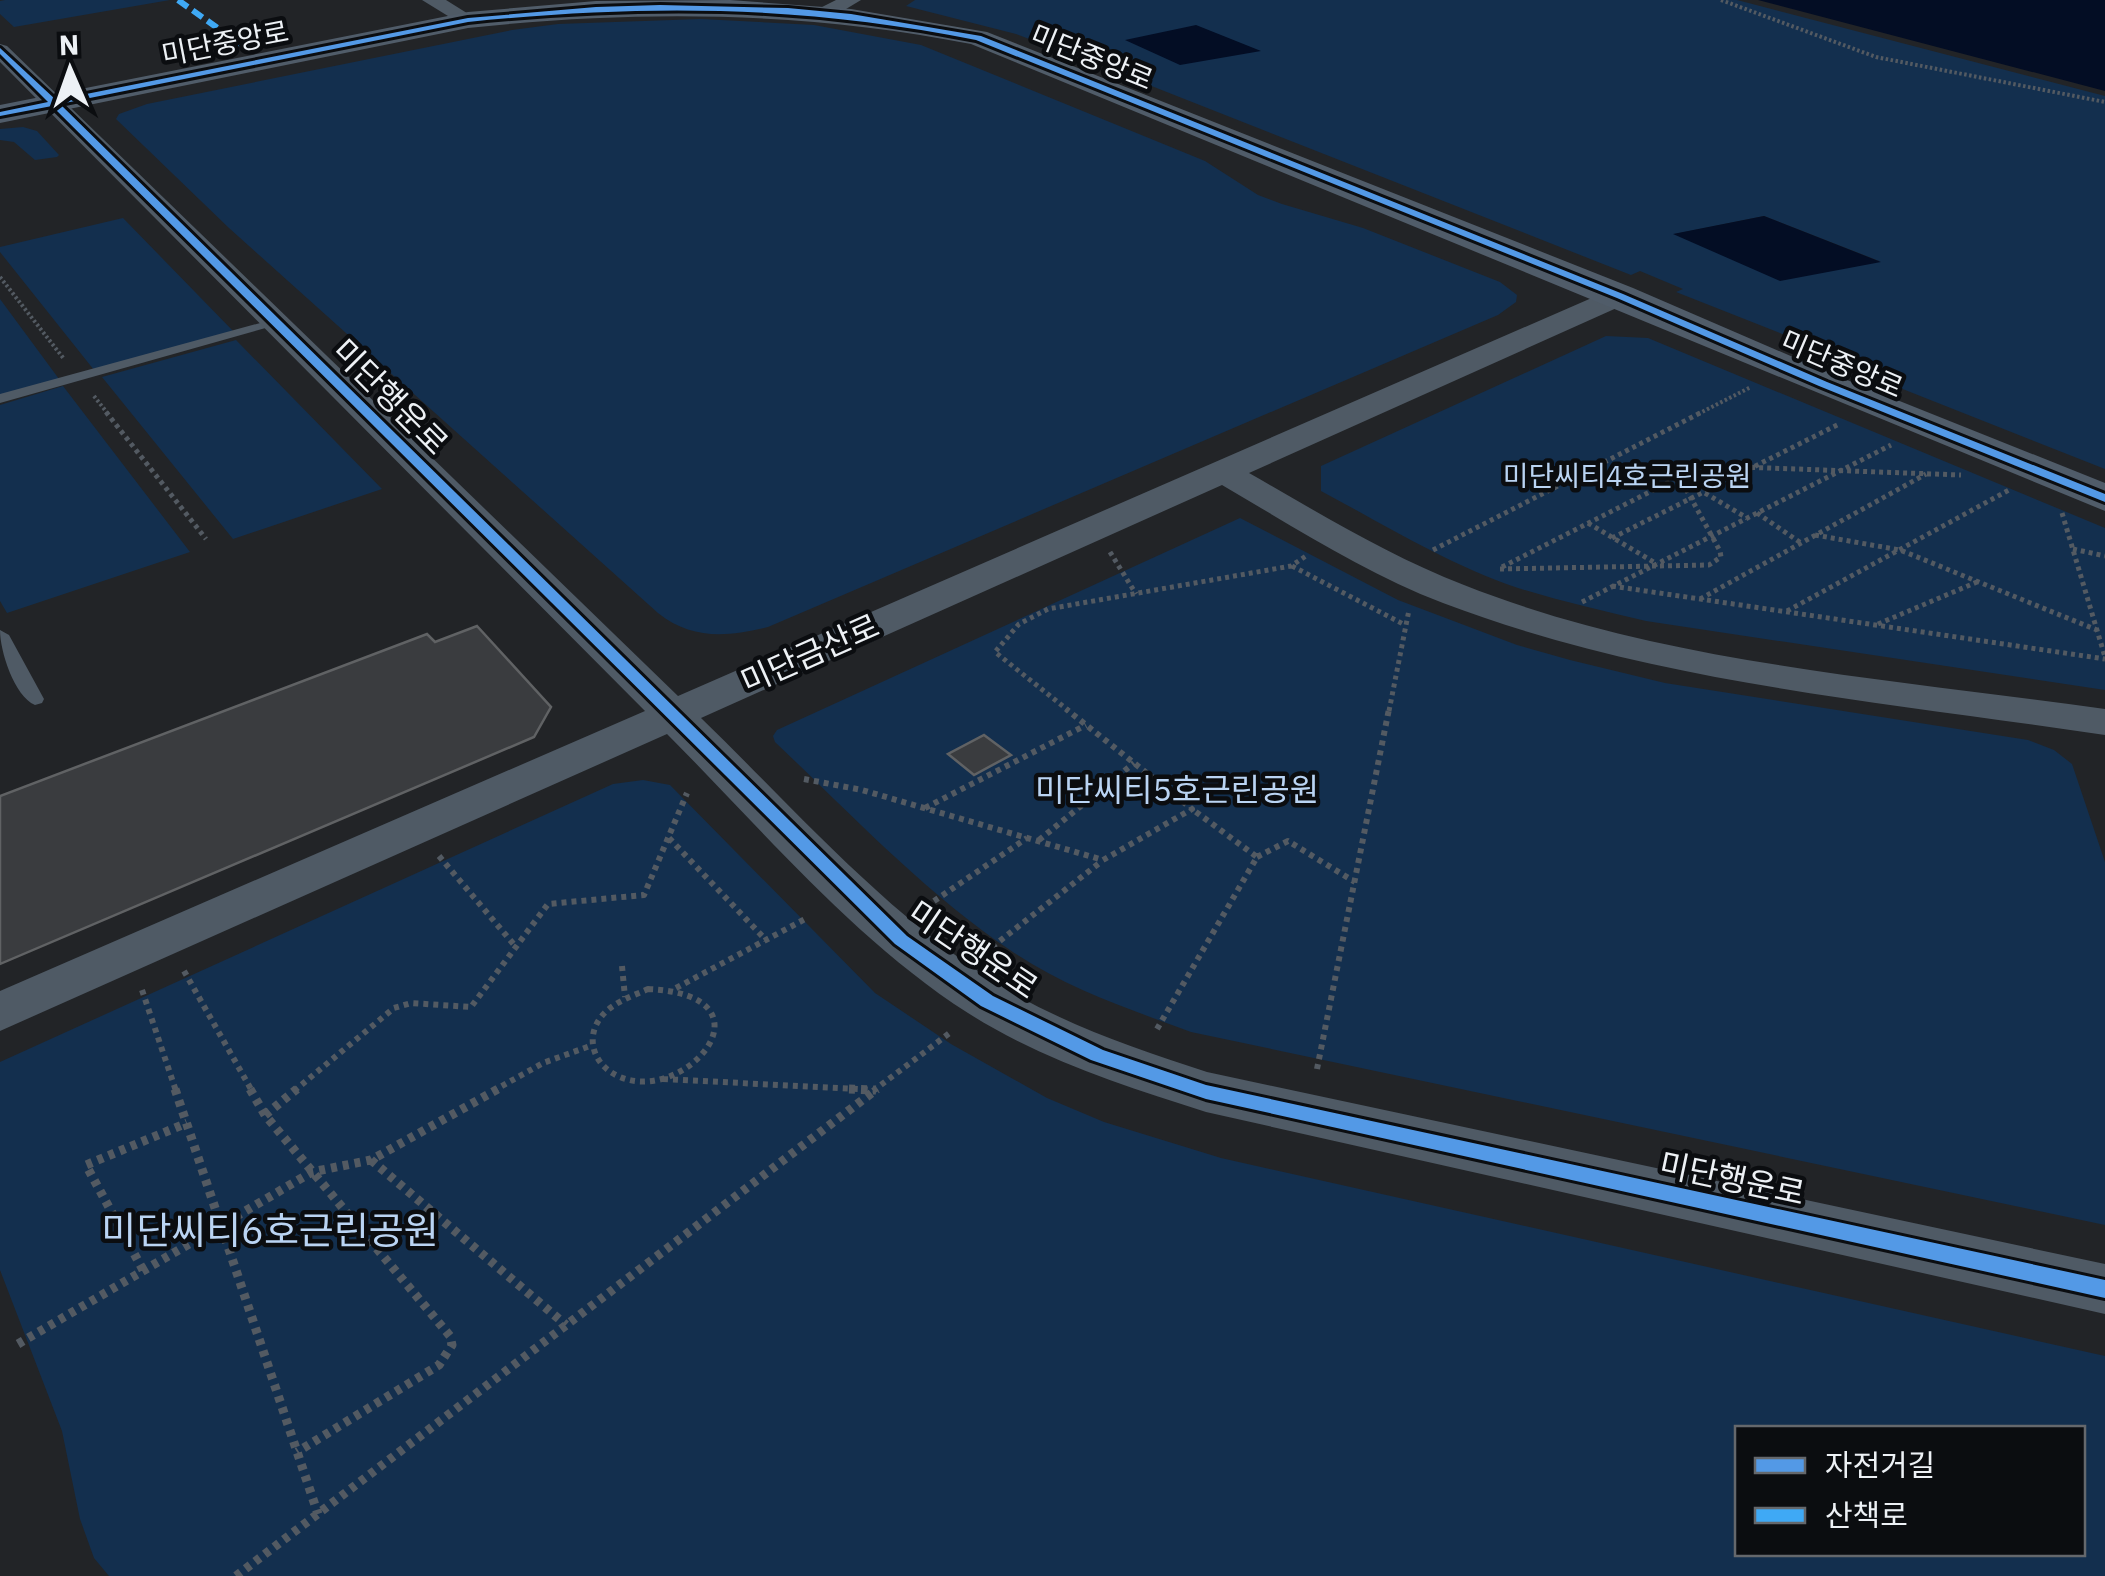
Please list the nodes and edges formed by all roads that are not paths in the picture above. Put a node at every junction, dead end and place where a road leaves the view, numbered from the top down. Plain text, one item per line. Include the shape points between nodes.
1 (432, 0) edge
2 (840, 5) edge
3 (468, 20) junction
4 (0, 50) edge
5 (50, 104) junction
6 (0, 114) edge
7 (1620, 296) junction
8 (276, 323) junction
9 (0, 400) edge
10 (1223, 472) junction
11 (2105, 498) edge
12 (0, 635) edge
13 (36, 699) dead end
14 (673, 714) junction
15 (2105, 722) edge
16 (0, 1012) edge
17 (2105, 1288) edge

1 - 3 street
2 - 3 street, 미단중앙로 via 624,5
2 - 7 street, 미단중앙로 via 978,38
3 - 5 street, 미단중앙로
4 - 5 street, 미단행운로
5 - 6 street, 미단중앙로
5 - 8 street, 미단행운로
7 - 10 street, 미단금산로
7 - 11 street, 미단중앙로
8 - 9 lane
8 - 14 street, 미단행운로
10 - 14 street, 미단금산로
10 - 15 street via 1396,569 1565,629 1702,660
12 - 13 lane
14 - 16 street, 미단금산로
14 - 17 street, 미단행운로 via 900,940 987,1001 1097,1056 1206,1092

